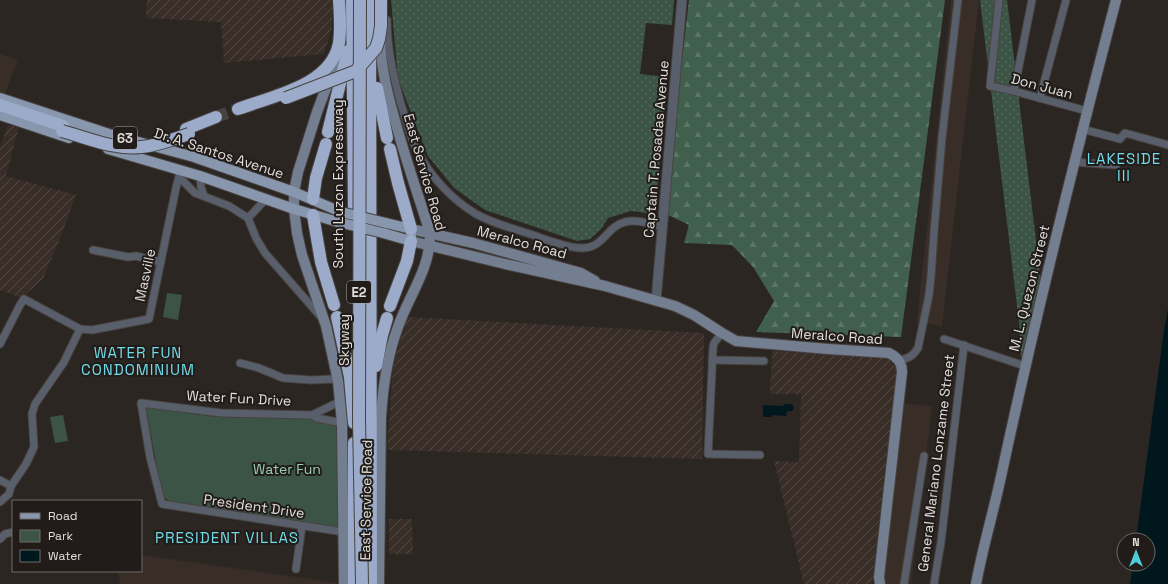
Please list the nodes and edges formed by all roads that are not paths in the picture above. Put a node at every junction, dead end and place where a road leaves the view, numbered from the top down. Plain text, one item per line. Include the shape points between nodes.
1 (339, 0) edge
2 (345, 0) edge
3 (352, 0) edge
4 (360, 0) edge
5 (366, 0) edge
6 (370, 0) edge
7 (381, 0) edge
8 (387, 0) edge
9 (679, 0) edge
10 (682, 0) edge
11 (958, 0) edge
12 (999, 0) edge
13 (1032, 0) edge
14 (1066, 0) edge
15 (1116, 0) edge
16 (370, 33) junction
17 (1014, 91) junction
18 (0, 98) edge
19 (1040, 98) junction
20 (0, 105) edge
21 (0, 110) edge
22 (1086, 111) junction
23 (0, 115) edge
24 (217, 120) tunnel mouth
25 (62, 128) junction
26 (1082, 129) junction
27 (1168, 145) edge
28 (1074, 162) junction
29 (1116, 165) dead end
30 (179, 173) junction
31 (200, 176) junction
32 (273, 184) junction
33 (294, 192) junction
34 (204, 196) junction
35 (267, 198) junction
36 (313, 199) junction
37 (294, 209) junction
38 (313, 215) junction
39 (340, 217) junction
40 (248, 218) junction
41 (661, 226) junction
42 (430, 233) junction
43 (411, 235) junction
44 (430, 246) junction
45 (94, 250) dead end
46 (161, 262) junction
47 (604, 286) junction
48 (655, 300) junction
49 (326, 326) junction
50 (80, 329) junction
51 (722, 333) junction
52 (944, 339) dead end
53 (0, 344) edge
54 (964, 345) junction
55 (712, 360) junction
56 (899, 360) junction
57 (764, 361) dead end
58 (240, 363) dead end
59 (1025, 366) junction
60 (338, 381) junction
61 (340, 401) junction
62 (312, 415) junction
63 (371, 420) junction
64 (348, 423) junction
65 (760, 455) dead end
66 (924, 456) dead end
67 (0, 480) edge
68 (11, 486) junction
69 (0, 502) edge
70 (162, 504) joint
71 (302, 526) junction
72 (12, 532) edge
73 (344, 532) junction
74 (0, 539) edge
75 (296, 569) dead end
76 (344, 584) edge
77 (354, 584) edge
78 (362, 584) edge
79 (367, 584) edge
80 (371, 584) edge
81 (379, 584) edge
82 (880, 584) edge
83 (904, 584) edge
84 (934, 584) edge
85 (976, 584) edge

1 - 7 highway, bridge via 339,43 336,53 322,72 310,81 240,112 356,70 376,48 381,26
2 - 33 main road via 339,54 303,153
3 - 36 highway via 348,52
3 - 64 highway, South Luzon Expressway / E2
4 - 78 highway, Skyway / E2, bridge via 359,420
5 - 79 highway, Skyway / E2, bridge
6 - 16 highway, E2
7 - 42 main road, East Service Road via 382,65 385,81
8 - 41 street via 387,37 391,65 409,130 426,166 454,198 490,221 581,248 594,246 615,226 625,222 638,221
9 - 41 street, Captain T. Posadas Avenue
10 - 41 street, Captain T. Posadas Avenue
11 - 56 street via 942,138 929,295 918,348 908,358
12 - 17 street, Don Juan via 990,86
13 - 17 street
14 - 19 street
15 - 22 main road, M. L. Quezon Street
16 - 43 highway via 378,97
16 - 63 highway, E2
17 - 19 street, Don Juan
18 - 32 main road, Dr. A. Santos Avenue / 63 via 109,134 194,157
19 - 22 street, Don Juan
20 - 25 highway
21 - 25 highway
22 - 26 main road, M. L. Quezon Street
23 - 30 main road, Dr. A. Santos Avenue / 63
24 - 25 highway, bridge via 164,143 140,148 114,146
26 - 27 street via 1120,139 1125,133
26 - 28 main road, M. L. Quezon Street
28 - 29 street
28 - 59 main road, M. L. Quezon Street
30 - 31 main road, Dr. A. Santos Avenue / 63
30 - 34 street via 195,193
30 - 46 street, Masville
31 - 34 street via 200,187
31 - 35 main road, Dr. A. Santos Avenue / 63
32 - 33 main road, Dr. A. Santos Avenue / 63
32 - 35 main road
33 - 36 main road, Dr. A. Santos Avenue / 63
33 - 37 main road
34 - 40 street via 229,206
35 - 37 main road, Dr. A. Santos Avenue / 63
35 - 40 street
36 - 38 main road
36 - 39 main road, Dr. A. Santos Avenue / 63
37 - 38 main road, Dr. A. Santos Avenue / 63
37 - 49 main road via 302,255
38 - 39 main road, Dr. A. Santos Avenue / 63
38 - 64 highway via 350,377
39 - 43 main road, Dr. A. Santos Avenue / 63, bridge
40 - 49 street via 265,253 307,300
41 - 48 street, Captain T. Posadas Avenue
42 - 43 main road, Dr. A. Santos Avenue / 63
42 - 44 main road, East Service Road
42 - 47 main road, Meralco Road via 581,273
43 - 44 main road, Dr. A. Santos Avenue / 63
43 - 63 highway via 407,261 382,335
44 - 47 main road, Meralco Road
44 - 81 main road, East Service Road via 423,271 405,308 393,342 382,393
45 - 46 street
46 - 50 street, Masville via 149,319 92,330
47 - 48 main road, Meralco Road
48 - 51 main road, Meralco Road via 680,308
49 - 60 main road
50 - 53 street, Masville via 24,299
50 - 68 street via 64,362 35,404 32,414 34,447
51 - 55 street via 714,343
51 - 56 main road, Meralco Road via 744,343 889,353
52 - 54 street
54 - 59 street
54 - 84 street, General Mariano Lonzame Street
55 - 57 street
55 - 65 street via 708,454
56 - 82 main road via 902,372
58 - 60 street via 283,378
59 - 85 main road, M. L. Quezon Street
60 - 61 main road
61 - 62 street, Water Fun Drive
61 - 64 main road
62 - 64 street, Water Fun Drive
62 - 70 street, Water Fun Drive via 221,413 141,403 150,457
63 - 80 highway, E2
64 - 73 main road
64 - 77 highway, South Luzon Expressway / E2
66 - 83 street
67 - 68 street
68 - 69 street via 9,494
70 - 71 street, President Drive
71 - 73 street, President Drive
71 - 75 street
72 - 74 street
73 - 76 main road

